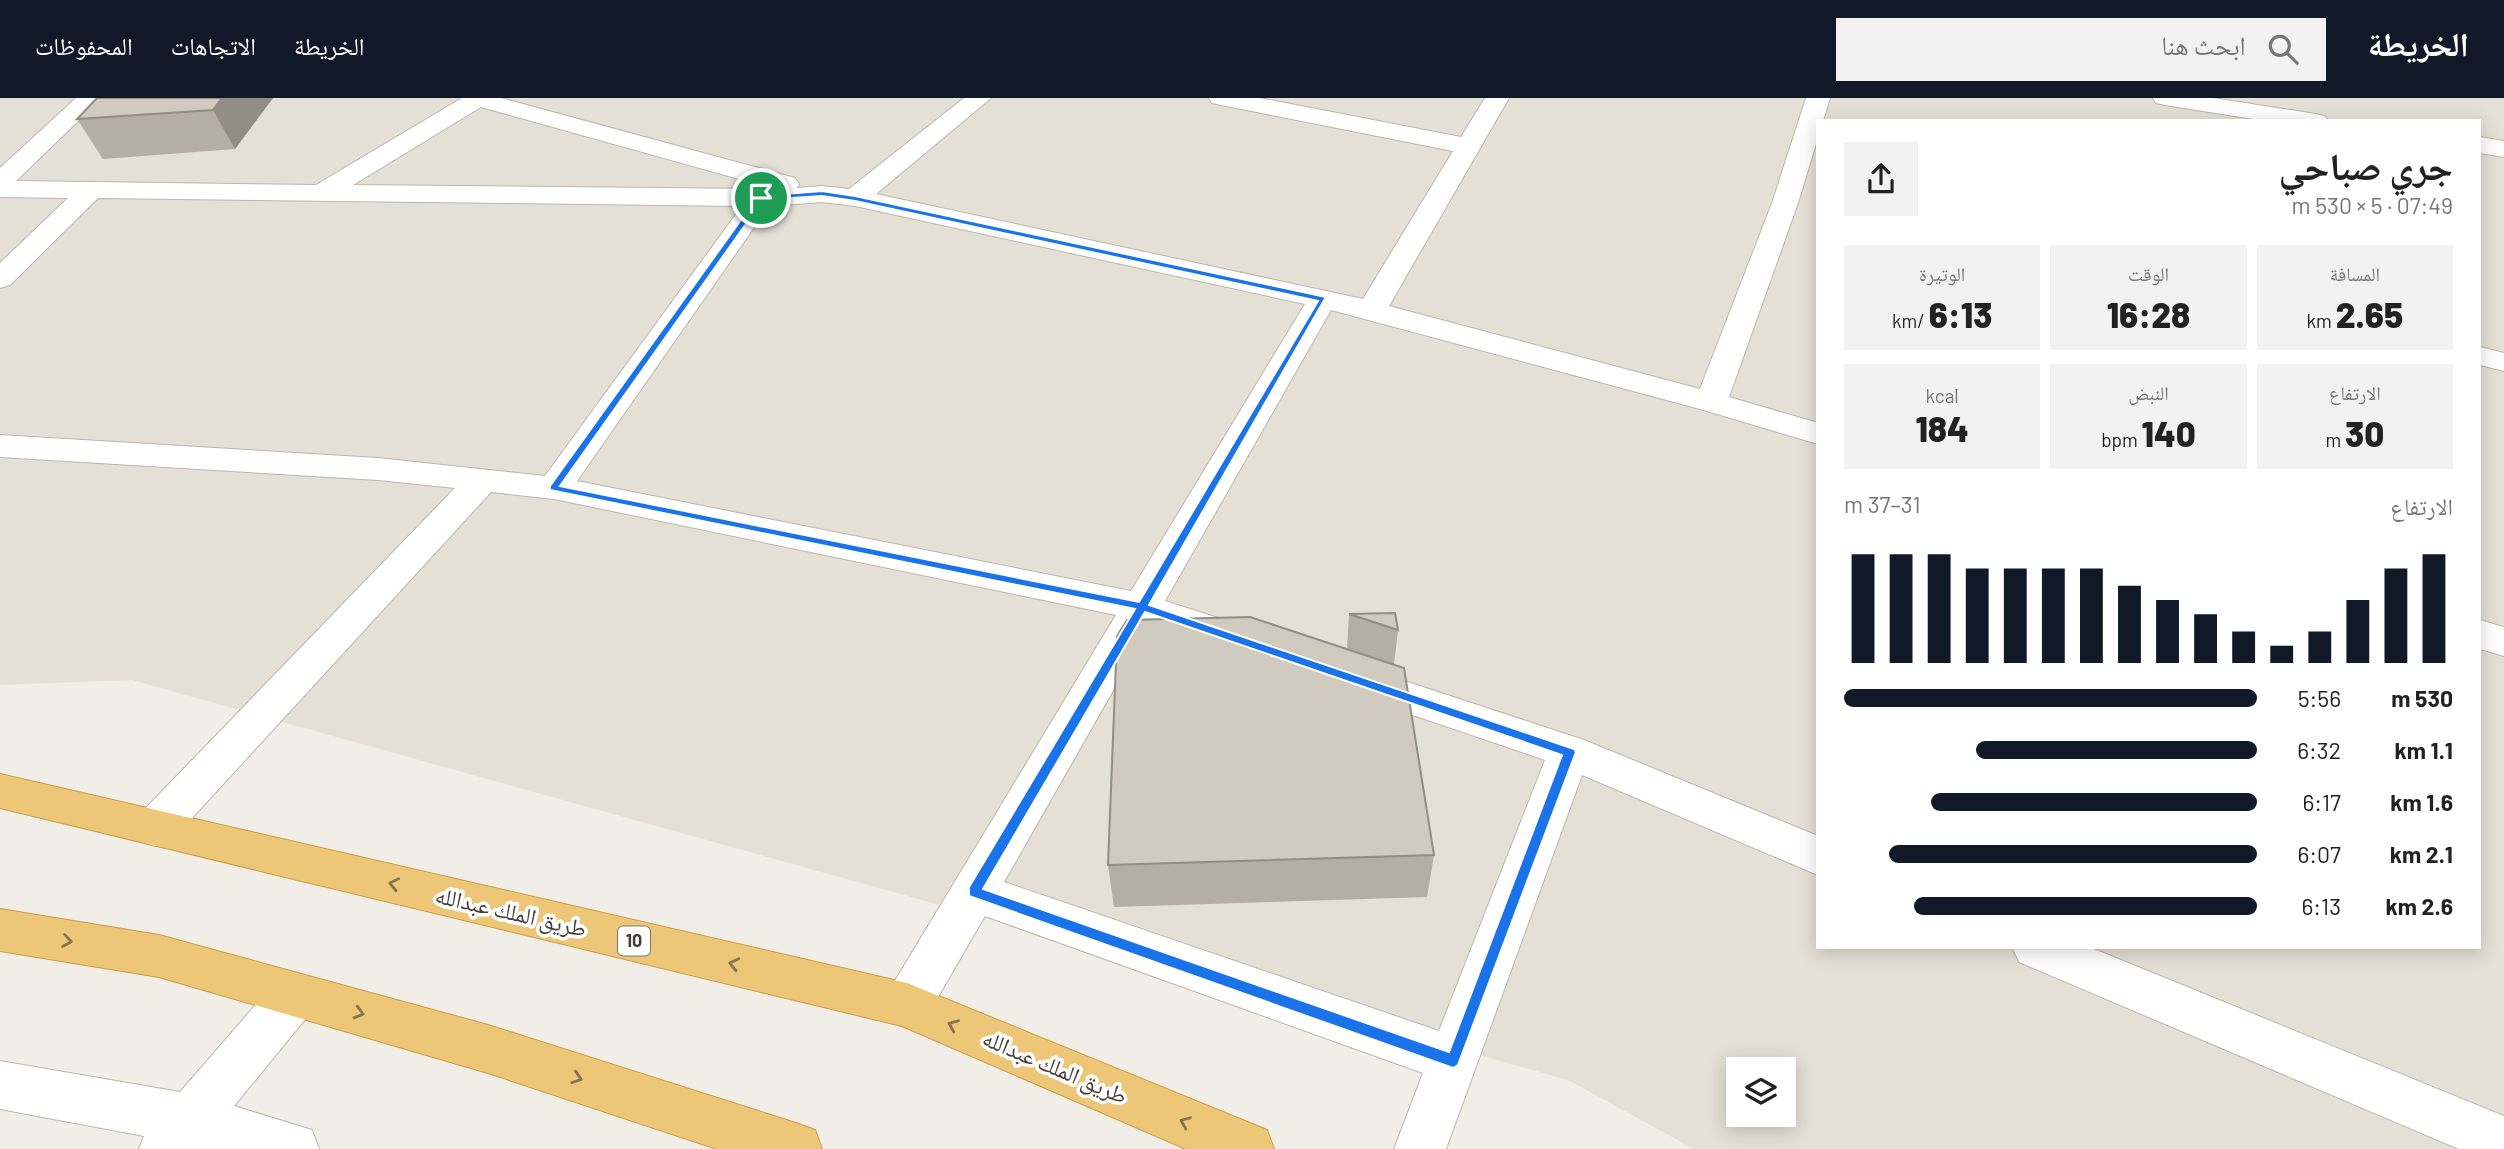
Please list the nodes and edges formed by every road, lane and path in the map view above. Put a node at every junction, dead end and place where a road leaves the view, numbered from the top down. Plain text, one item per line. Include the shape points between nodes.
1 (90, 98) edge
2 (477, 98) edge
3 (979, 98) edge
4 (1222, 98) edge
5 (1497, 98) edge
6 (1818, 98) edge
7 (2165, 98) edge
8 (2303, 119) edge
9 (2481, 145) edge
10 (1469, 146) junction
11 (2504, 149) edge
12 (0, 182) edge
13 (0, 189) edge
14 (91, 190) junction
15 (321, 192) junction
16 (822, 194) junction
17 (761, 198) junction
18 (855, 198) junction
19 (0, 279) edge
20 (1323, 299) junction
21 (1371, 310) junction
22 (2481, 356) edge
23 (2504, 362) edge
24 (1711, 402) junction
25 (1816, 433) edge
26 (0, 446) edge
27 (483, 481) junction
28 (554, 488) junction
29 (1142, 607) junction
30 (2481, 634) edge
31 (2504, 642) edge
32 (1259, 646) edge
33 (1324, 668) edge
34 (1570, 752) junction
35 (0, 791) edge
36 (155, 828) junction
37 (1816, 855) edge
38 (974, 891) junction
39 (0, 930) edge
40 (2041, 949) edge
41 (295, 995) junction
42 (907, 1005) junction
43 (1453, 1060) junction
44 (0, 1085) edge
45 (178, 1134) edge
46 (2504, 1142) edge
47 (293, 1149) edge
48 (796, 1149) edge
49 (1248, 1149) edge
50 (1420, 1149) edge

1 - 12 street
2 - 15 street
2 - 16 street
3 - 18 street
4 - 10 street
5 - 10 street
6 - 24 street via 1796,205
7 - 8 street
9 - 11 street
10 - 21 street
13 - 14 street
14 - 15 street
14 - 19 street
15 - 17 street
16 - 17 street
16 - 18 street
17 - 28 street
18 - 20 street
20 - 21 street
20 - 29 street
21 - 24 street
22 - 23 street
24 - 25 street
26 - 27 street via 378,469
27 - 28 street
27 - 36 street
28 - 29 street
29 - 32 street
29 - 38 street
30 - 31 street
33 - 34 street
34 - 37 street
34 - 43 street
35 - 36 highway, طريق الملك عبدالله / 10
42 -> 36 highway, طريق الملك عبدالله / 10
38 - 42 street
38 - 43 street
39 -> 41 highway via 159,956
40 - 46 street
41 - 45 street
41 -> 48 highway via 488,1049
49 -> 42 highway, طريق الملك عبدالله / 10
43 - 50 street
44 - 45 street
45 - 47 street

